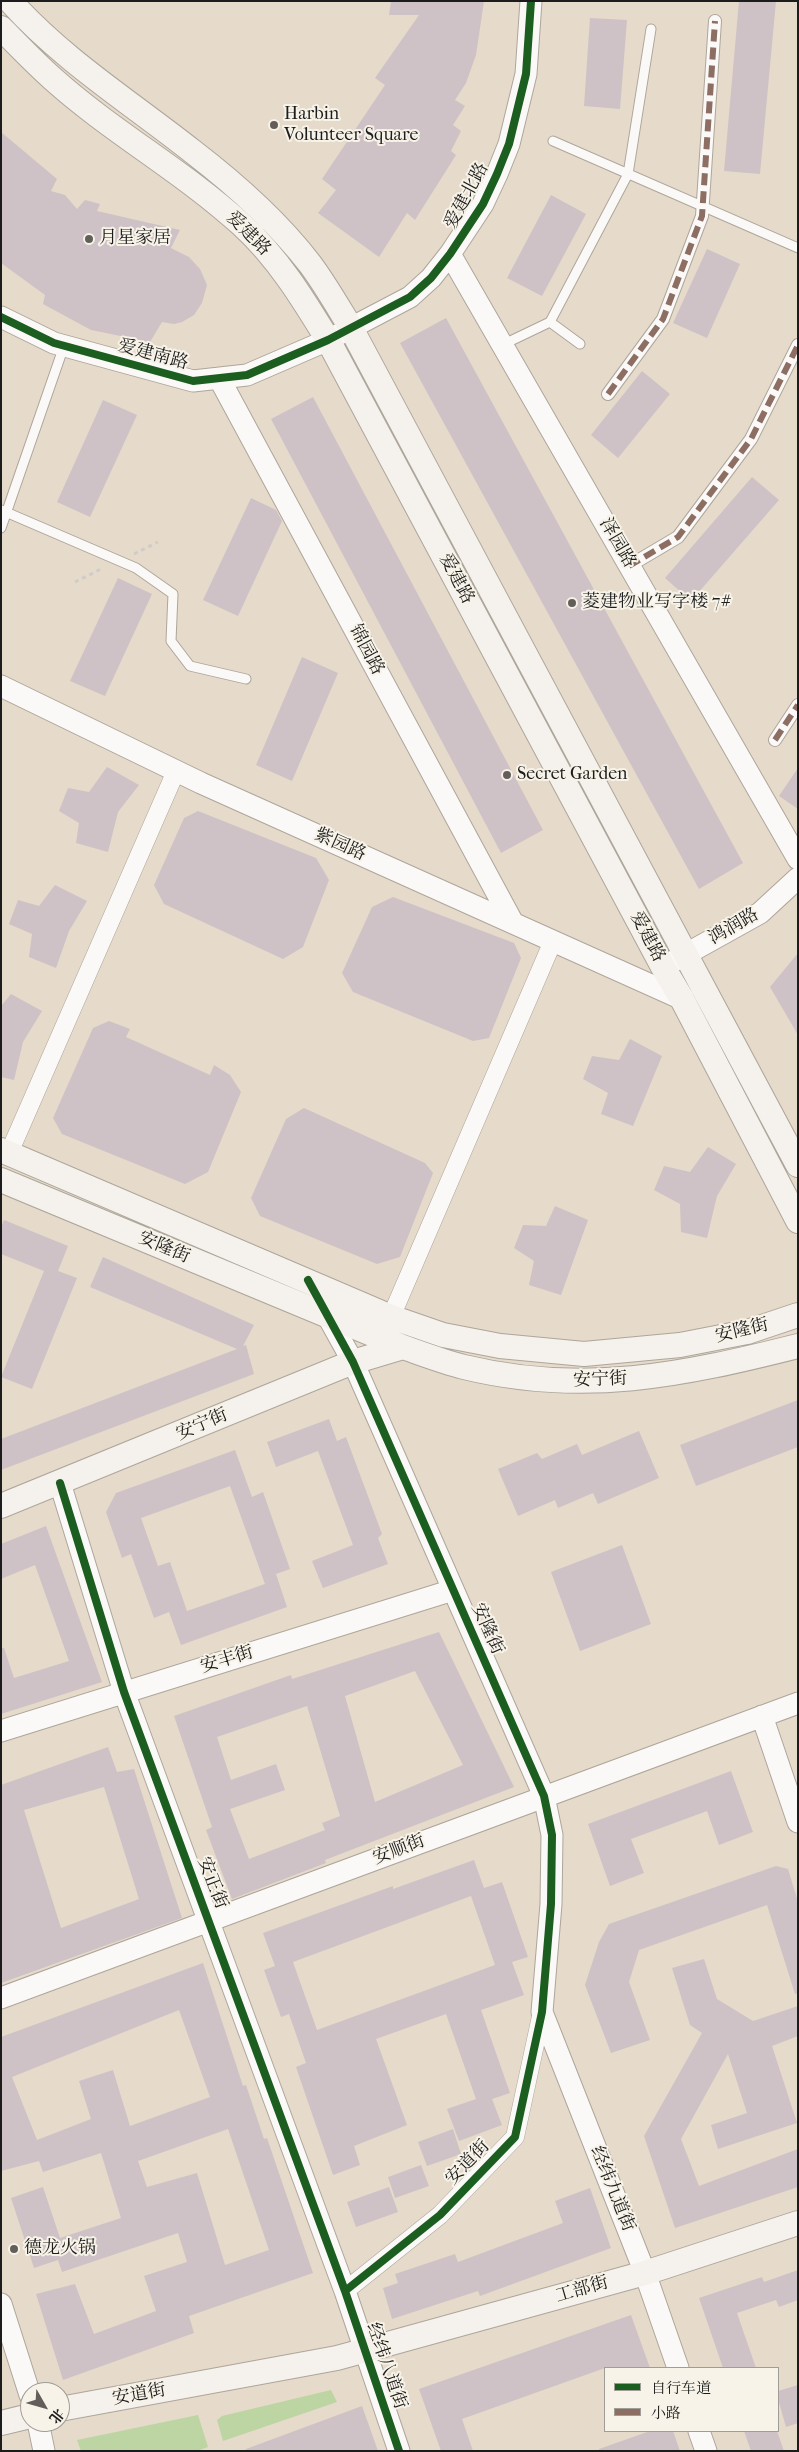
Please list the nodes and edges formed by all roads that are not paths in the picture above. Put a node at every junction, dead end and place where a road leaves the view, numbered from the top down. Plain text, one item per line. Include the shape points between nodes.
1 (10, 1) edge
2 (530, 1) edge
3 (715, 21) dead end
4 (1, 28) edge
5 (651, 29) dead end
6 (553, 141) dead end
7 (628, 174) junction
8 (702, 207) junction
9 (798, 248) edge
10 (450, 254) junction
11 (1, 317) edge
12 (550, 322) junction
13 (351, 328) junction
14 (328, 340) junction
15 (580, 344) dead end
16 (502, 345) junction
17 (798, 345) edge
18 (64, 346) junction
19 (219, 378) junction
20 (608, 394) dead end
21 (4, 511) edge
22 (1, 528) edge
23 (630, 566) junction
24 (246, 679) dead end
25 (1, 686) edge
26 (798, 704) edge
27 (775, 740) dead end
28 (176, 771) junction
29 (798, 858) edge
30 (798, 878) edge
31 (513, 923) junction
32 (553, 941) junction
33 (686, 954) junction
34 (663, 967) junction
35 (682, 999) junction
36 (5, 1151) edge
37 (798, 1165) edge
38 (1, 1180) edge
39 (798, 1221) edge
40 (308, 1280) junction
41 (328, 1316) junction
42 (798, 1316) edge
43 (391, 1317) junction
44 (798, 1346) edge
45 (403, 1347) junction
46 (353, 1362) junction
47 (60, 1484) junction
48 (1, 1506) edge
49 (453, 1590) junction
50 (124, 1692) junction
51 (798, 1703) edge
52 (762, 1716) junction
53 (1, 1731) edge
54 (544, 1796) junction
55 (798, 1822) edge
56 (210, 1920) junction
57 (1, 1998) edge
58 (542, 2012) junction
59 (798, 2223) edge
60 (645, 2273) junction
61 (345, 2291) junction
62 (1, 2304) edge
63 (365, 2350) junction
64 (678, 2367) edge
65 (26, 2382) edge
66 (70, 2407) edge
67 (20, 2418) edge
68 (1, 2423) edge
69 (40, 2432) edge
70 (699, 2432) edge
71 (44, 2451) edge
72 (399, 2451) edge
73 (706, 2451) edge

1 - 13 main road, 爱建路 via 70,59 194,152 268,217 310,264
2 - 10 street, 爱建北路 via 526,74 509,144 483,204
3 - 8 street
4 - 14 main road, 爱建路 via 53,79 243,226 277,262
5 - 7 lane
6 - 7 lane
7 - 8 lane
7 - 12 lane
8 - 9 lane
8 - 20 street via 702,216 663,319
10 - 13 street, 爱建北路 via 410,297
10 - 16 street, 泽园路
11 - 18 street, 爱建南路
12 - 15 lane
12 - 16 lane
13 - 14 street, 爱建北路
13 - 33 main road, 爱建路
14 - 19 street, 爱建南路 via 247,376
14 - 34 main road, 爱建路
16 - 23 street, 泽园路
17 - 23 street via 751,439 678,537
18 - 19 street, 爱建南路 via 194,380
18 - 21 lane
19 - 31 street, 锦园路
21 - 22 lane
21 - 24 lane via 136,568 173,594 171,641 190,666
23 - 29 street, 泽园路
25 - 28 street, 紫园路
26 - 27 street
28 - 31 street, 紫园路
28 - 36 street
30 - 33 street, 鸿润路 via 760,913
31 - 32 street, 紫园路
32 - 35 street, 紫园路
32 - 43 street
33 - 34 street, 鸿润路
33 - 37 main road, 爱建路
34 - 35 main road, 爱建路
35 - 39 main road, 爱建路
36 - 40 main road, 安隆街
38 - 41 main road, 安隆街
40 - 41 street, 安隆街
40 - 43 main road, 安隆街
41 - 45 main road, 安宁街
41 - 46 street, 安隆街
42 - 43 main road, 安隆街 via 747,1332 680,1345 584,1354 500,1346 443,1335
44 - 45 main road, 安宁街 via 708,1369 617,1381 531,1378 464,1367
45 - 46 main road, 安宁街
46 - 47 main road, 安宁街
46 - 49 street, 安隆街
47 - 48 main road, 安宁街
47 - 50 street, 安正街
49 - 50 street, 安丰街
49 - 54 street, 安隆街
50 - 53 street, 安丰街
50 - 56 street, 安正街
51 - 52 street, 安顺街
52 - 54 street, 安顺街
52 - 55 street
54 - 56 street, 安顺街
54 - 58 street, 安隆街 via 552,1835 551,1904
56 - 57 street, 安顺街
56 - 61 street, 安正街
58 - 60 street, 经纬九道街
58 - 61 street, 安道街 via 514,2137 440,2215
59 - 60 main road, 工部街
60 - 63 main road, 工部街
60 - 64 street, 经纬九道街
61 - 63 street, 经纬八道街
62 - 65 street
63 - 66 main road, 安道街 via 337,2358
63 - 72 street, 经纬八道街
67 - 68 main road
69 - 71 street
70 - 73 street

